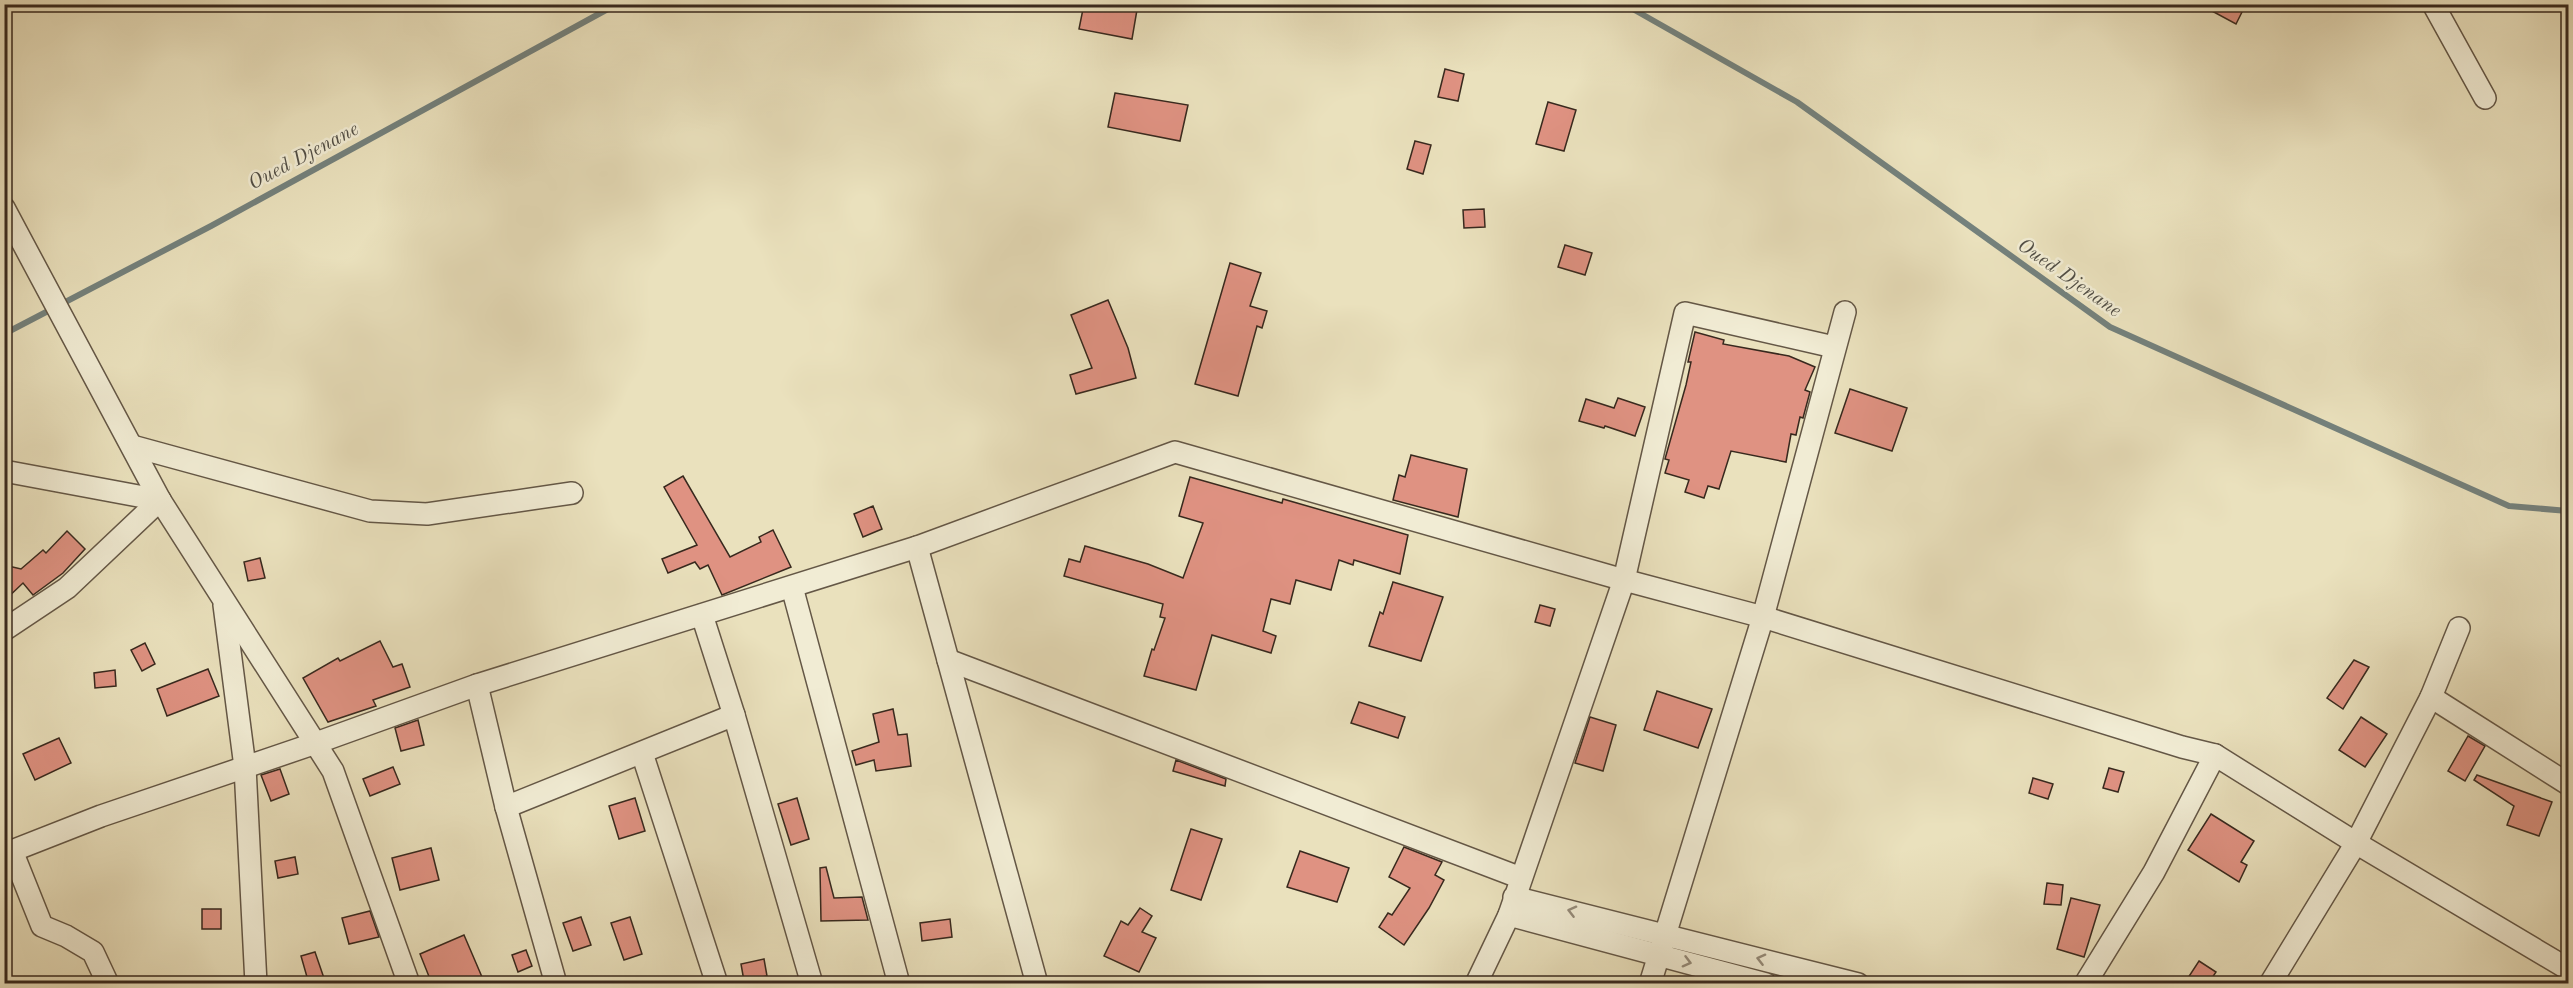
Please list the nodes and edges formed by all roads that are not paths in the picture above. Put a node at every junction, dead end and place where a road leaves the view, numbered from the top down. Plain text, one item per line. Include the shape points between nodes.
1 (2433, 4) edge
2 (2485, 98) dead end
3 (4, 208) edge
4 (1845, 312) dead end
5 (1834, 347) junction
6 (132, 446) junction
7 (4, 471) edge
8 (572, 493) dead end
9 (160, 500) junction
10 (917, 547) junction
11 (1624, 580) junction
12 (792, 587) junction
13 (223, 599) junction
14 (702, 615) junction
15 (1763, 617) junction
16 (2459, 628) dead end
17 (4, 630) edge
18 (948, 660) junction
19 (477, 684) junction
20 (2431, 697) junction
21 (734, 715) junction
22 (316, 743) junction
23 (642, 753) junction
24 (2215, 755) junction
25 (245, 767) junction
26 (2568, 784) edge
27 (506, 807) junction
28 (2356, 843) junction
29 (8, 852) edge
30 (1515, 897) junction
31 (1664, 934) junction
32 (1658, 955) junction
33 (2568, 969) edge
34 (108, 984) edge
35 (256, 984) edge
36 (409, 984) edge
37 (556, 984) edge
38 (717, 984) edge
39 (812, 984) edge
40 (899, 984) edge
41 (1037, 984) edge
42 (1476, 984) edge
43 (1650, 984) edge
44 (1766, 984) edge
45 (1858, 984) edge
46 (2085, 984) edge
47 (2271, 984) edge

1 - 2 street
3 - 6 street
4 - 5 street
5 - 11 street via 1685,313
5 - 15 street
6 - 8 street via 370,511 427,514
6 - 9 street
7 - 9 street
9 - 13 street
9 - 17 street via 67,588
10 - 11 street via 1175,452
10 - 12 street
10 - 18 street
11 - 15 street
11 - 30 street
12 - 14 street
12 - 40 street
13 - 22 street
13 - 25 street
14 - 19 street
14 - 21 street
15 - 24 street
15 - 31 street
16 - 20 street
18 - 30 street
18 - 41 street
19 - 22 street
19 - 27 street
20 - 26 street
20 - 28 street
21 - 23 street
21 - 39 street
22 - 25 street
22 - 36 street via 333,771
23 - 27 street
23 - 38 street
24 - 28 street
24 - 46 street via 2154,872
25 - 29 street
25 - 35 street
27 - 37 street
28 - 33 street
28 - 47 street
29 - 34 street via 42,926 93,952
31 -> 30 street
30 - 32 street
30 - 42 street
31 - 32 street
45 -> 31 street
32 - 43 street
32 -> 44 street

